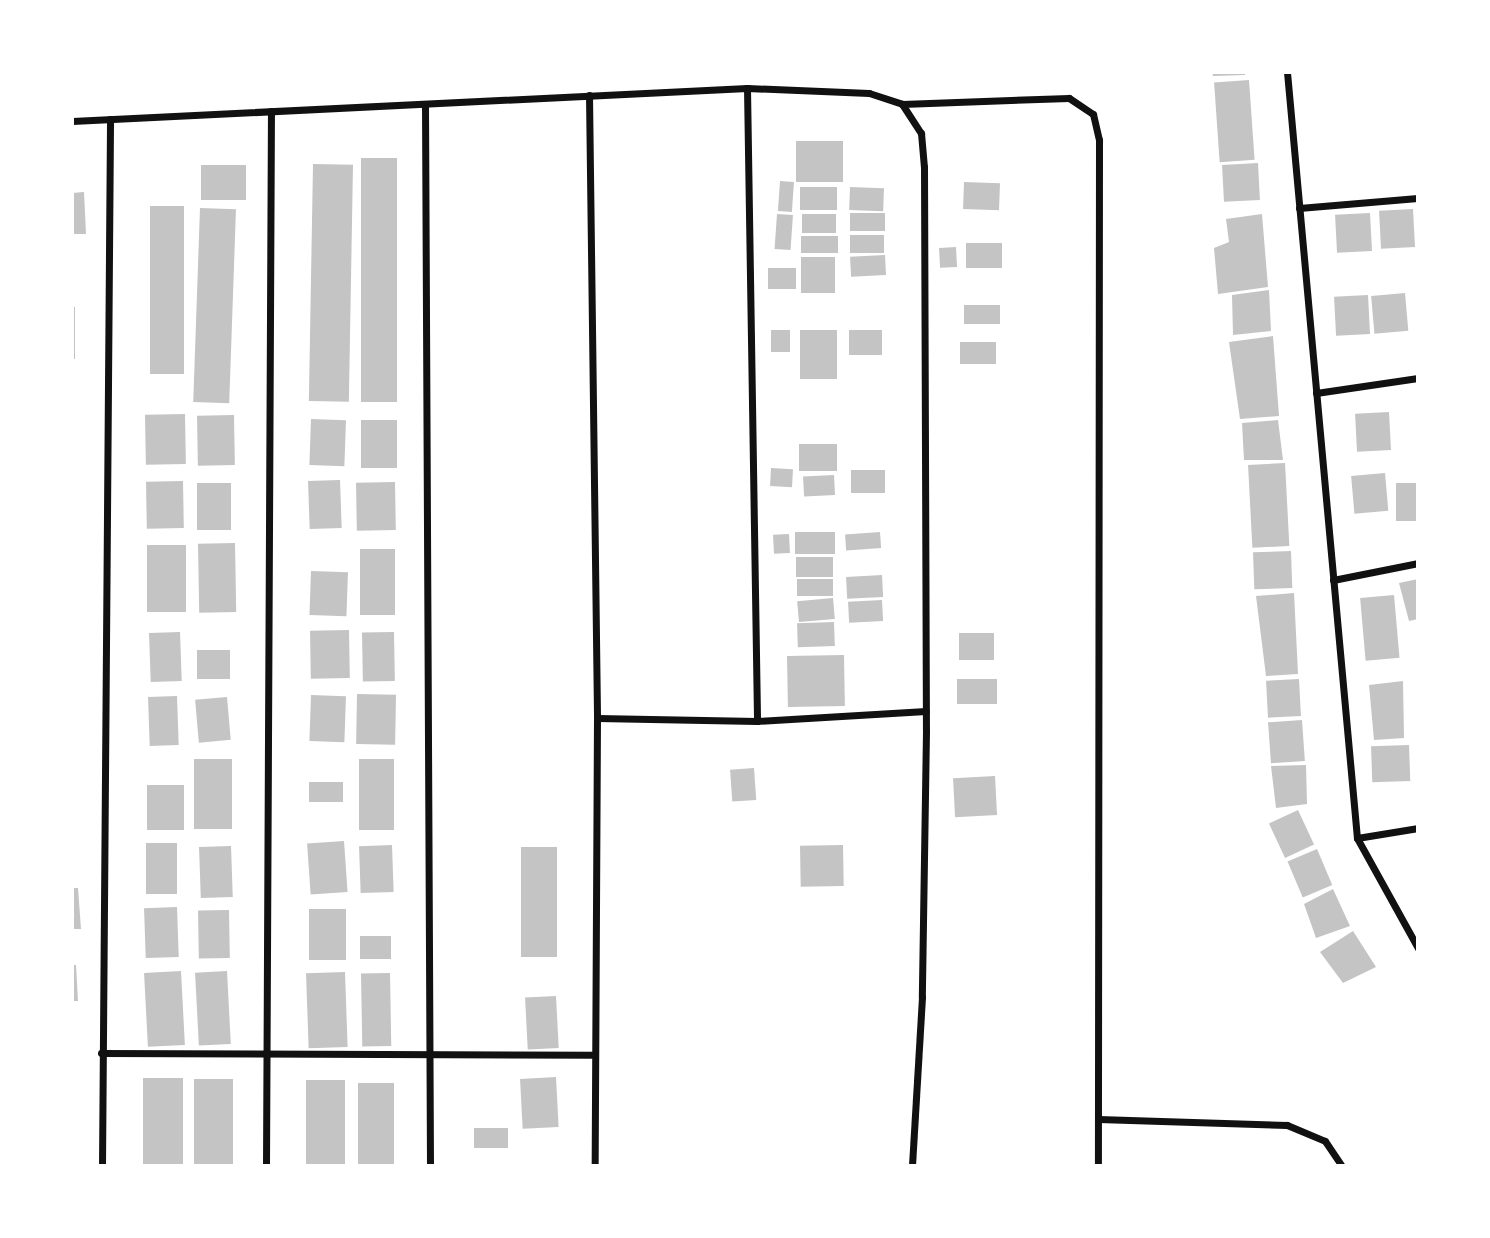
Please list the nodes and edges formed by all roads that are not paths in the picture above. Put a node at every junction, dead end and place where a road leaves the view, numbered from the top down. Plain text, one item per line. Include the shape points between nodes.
1 (1287, 72) edge
2 (747, 88) junction
3 (589, 95) junction
4 (425, 104) junction
5 (902, 104) junction
6 (271, 111) junction
7 (110, 119) junction
8 (72, 121) edge
9 (1418, 198) edge
10 (1299, 208) junction
11 (1418, 378) edge
12 (1316, 393) junction
13 (1418, 563) edge
14 (1333, 580) junction
15 (926, 710) junction
16 (597, 719) junction
17 (757, 720) junction
18 (1418, 828) edge
19 (1357, 838) junction
20 (1418, 948) edge
21 (101, 1053) junction
22 (265, 1053) junction
23 (429, 1054) junction
24 (594, 1055) junction
25 (1098, 1119) junction
26 (102, 1166) edge
27 (266, 1166) edge
28 (430, 1166) edge
29 (594, 1166) edge
30 (912, 1166) edge
31 (1098, 1166) edge
32 (1342, 1166) edge

1 - 10 street
2 - 3 street
2 - 5 street via 869,93
2 - 17 street
3 - 4 street
3 - 16 street
4 - 6 street
4 - 23 street
5 - 15 street via 921,133 924,167
5 - 25 street via 1069,98 1093,114 1100,140
6 - 7 street
6 - 22 street
7 - 8 street
7 - 21 street
9 - 10 street
10 - 12 street
11 - 12 street
12 - 14 street
13 - 14 street
14 - 19 street
15 - 17 street
15 - 30 street via 922,997
16 - 17 street
16 - 24 street
18 - 19 street
19 - 20 street
21 - 22 street
21 - 26 street
22 - 23 street
22 - 27 street
23 - 24 street
23 - 28 street
24 - 29 street
25 - 31 street
25 - 32 street via 1287,1125 1325,1141

